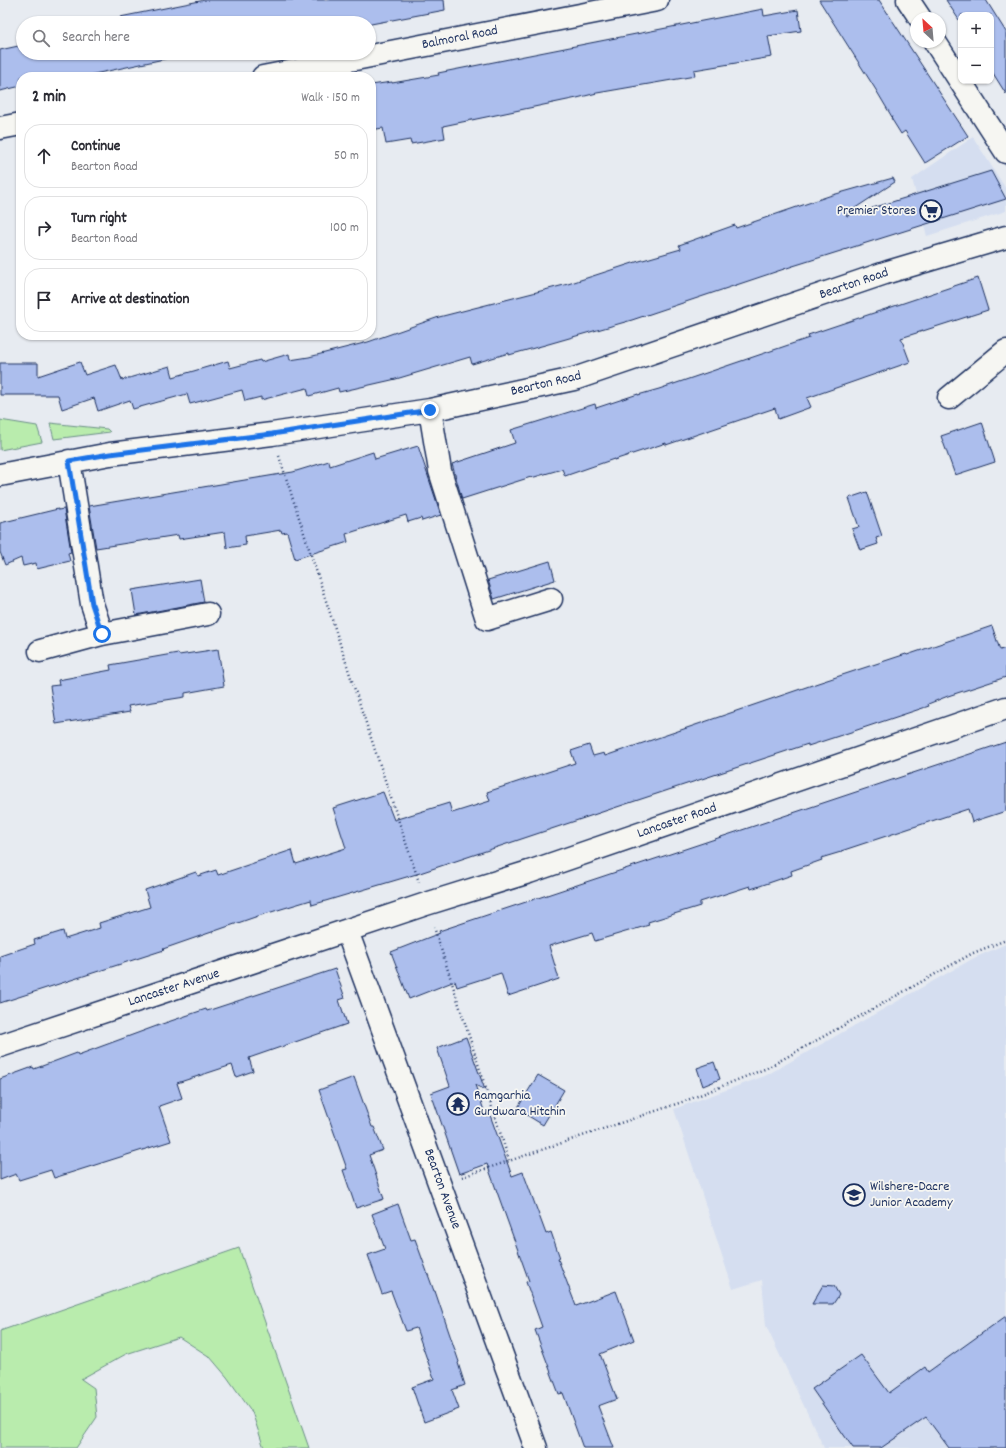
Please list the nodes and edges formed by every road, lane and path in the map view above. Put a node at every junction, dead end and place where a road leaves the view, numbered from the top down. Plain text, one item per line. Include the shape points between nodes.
1 (657, 0) edge
2 (908, 0) edge
3 (916, 12) edge
4 (939, 48) edge
5 (376, 55) edge
6 (350, 60) edge
7 (289, 72) edge
8 (16, 125) edge
9 (0, 128) edge
10 (1006, 152) edge
11 (1006, 237) edge
12 (1006, 351) edge
13 (949, 398) dead end
14 (430, 410) junction
15 (272, 434) junction
16 (69, 461) junction
17 (0, 475) edge
18 (551, 599) dead end
19 (208, 614) dead end
20 (102, 634) junction
21 (40, 651) dead end
22 (1006, 708) edge
23 (426, 904) junction
24 (347, 931) junction
25 (1006, 940) edge
26 (0, 1046) edge
27 (509, 1160) junction
28 (440, 1185) junction
29 (536, 1448) edge

1 - 5 street, Balmoral Road
2 - 3 street
4 - 10 street
6 - 7 street, Balmoral Road
8 - 9 street
11 - 14 street, Bearton Road via 888,272 574,379
12 - 13 street
14 - 15 street, Bearton Road
14 - 18 street via 440,471 487,620
15 - 16 street, Bearton Road
15 - 23 path
16 - 17 street, Bearton Road
16 - 20 street via 92,604
19 - 20 street
20 - 21 street
22 - 23 street, Lancaster Road via 529,872
23 - 24 street, Lancaster Road
23 - 27 path
24 - 26 street, Lancaster Avenue
24 - 28 street, Bearton Avenue
25 - 27 path via 973,953 767,1068 685,1101
27 - 28 path
28 - 29 street, Bearton Avenue

